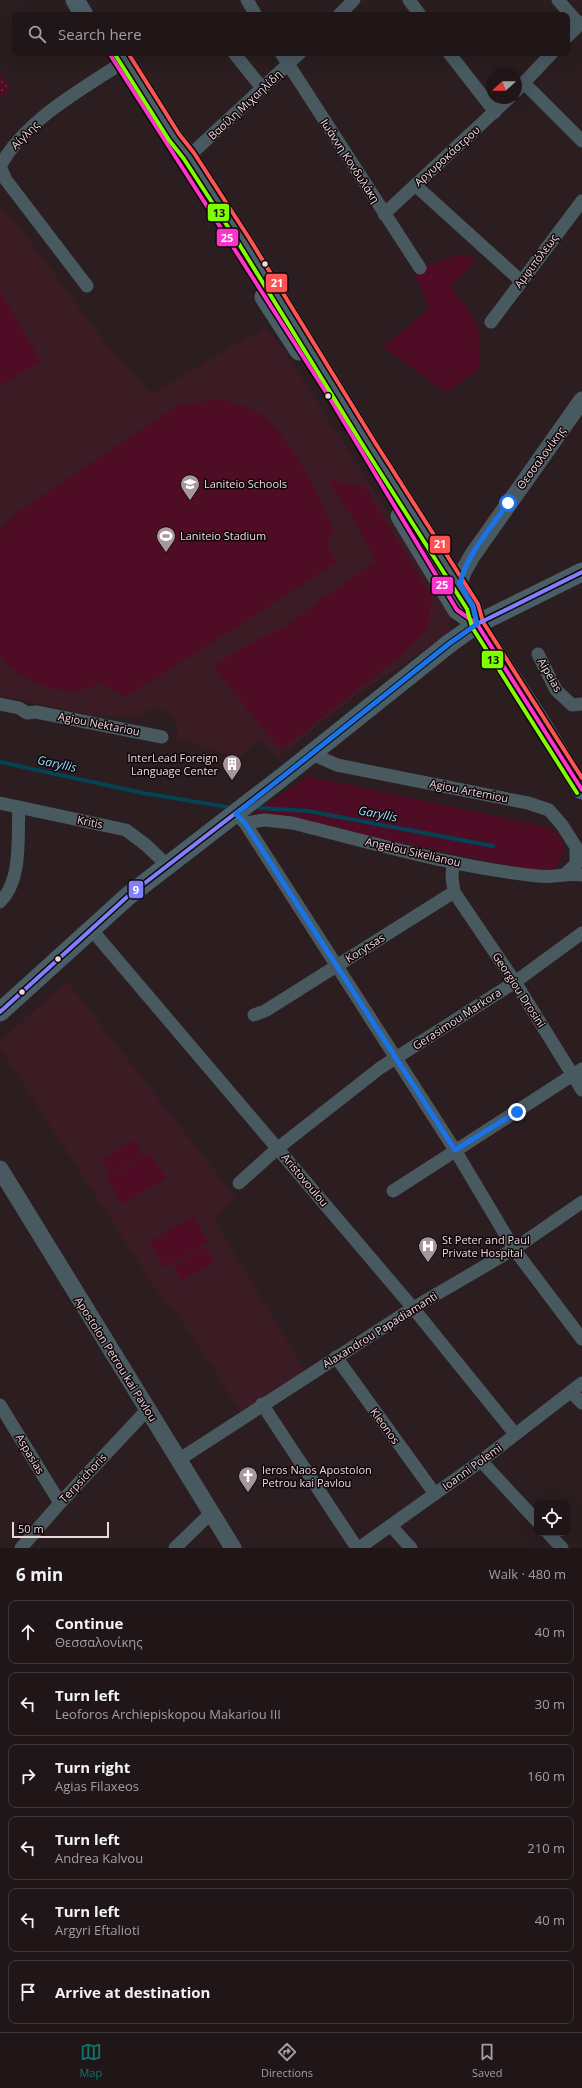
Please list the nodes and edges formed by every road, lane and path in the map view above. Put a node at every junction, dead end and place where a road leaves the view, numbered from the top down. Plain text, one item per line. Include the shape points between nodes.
1 (75, 0) edge
2 (88, 0) edge
3 (247, 0) edge
4 (354, 0) edge
5 (409, 0) edge
6 (558, 0) edge
7 (82, 12) edge
8 (95, 12) edge
9 (254, 12) edge
10 (342, 12) edge
11 (418, 12) edge
12 (581, 23) edge
13 (570, 34) edge
14 (236, 56) edge
15 (283, 56) edge
16 (297, 56) edge
17 (452, 56) edge
18 (549, 56) edge
19 (116, 57) edge
20 (288, 64) junction
21 (522, 85) edge
22 (262, 88) junction
23 (522, 89) edge
24 (503, 104) edge
25 (495, 112) junction
26 (582, 141) edge
27 (189, 156) junction
28 (415, 185) junction
29 (582, 201) edge
30 (384, 214) junction
31 (420, 268) dead end
32 (521, 281) junction
33 (87, 286) dead end
34 (286, 320) junction
35 (491, 322) dead end
36 (582, 400) edge
37 (441, 556) junction
38 (472, 556) junction
39 (582, 572) edge
40 (460, 584) junction
41 (477, 624) junction
42 (538, 654) dead end
43 (0, 704) edge
44 (582, 704) edge
45 (162, 736) dead end
46 (312, 754) junction
47 (582, 790) edge
48 (0, 804) edge
49 (19, 807) junction
50 (240, 819) junction
51 (453, 862) junction
52 (167, 865) junction
53 (564, 875) junction
54 (582, 875) edge
55 (454, 892) junction
56 (0, 902) edge
57 (91, 929) junction
58 (582, 933) edge
59 (336, 966) junction
60 (515, 982) junction
61 (0, 1012) edge
62 (254, 1015) dead end
63 (396, 1058) junction
64 (577, 1072) edge
65 (582, 1090) edge
66 (278, 1148) junction
67 (455, 1150) junction
68 (2, 1175) edge
69 (239, 1182) dead end
70 (393, 1191) dead end
71 (582, 1202) edge
72 (514, 1249) junction
73 (413, 1308) junction
74 (582, 1339) edge
75 (336, 1358) junction
76 (582, 1383) edge
77 (571, 1392) junction
78 (582, 1403) edge
79 (262, 1404) junction
80 (0, 1405) edge
81 (147, 1410) junction
82 (515, 1434) junction
83 (180, 1459) junction
84 (481, 1461) junction
85 (435, 1494) junction
86 (60, 1503) junction
87 (212, 1512) junction
88 (534, 1518) edge
89 (391, 1526) junction
90 (551, 1536) edge
91 (21, 1548) edge
92 (175, 1548) edge
93 (233, 1548) edge
94 (358, 1548) edge
95 (411, 1548) edge
96 (562, 1548) edge

1 - 7 main road
2 - 8 main road
3 - 9 street
4 - 10 street
5 - 11 street
6 - 12 street
12 - 13 street
14 - 22 street
15 - 20 street, Ιωάννη Κονδυλάκη
16 - 20 street, Βασίλη Μιχαηλίδη
17 - 25 street
18 - 21 street
19 - 27 main road
19 - 33 street, Αίγλης via 51,109 7,152 0,166 6,180
19 - 34 main road via 167,142
20 - 22 street, Βασίλη Μιχαηλίδη
20 - 30 street, Ιωάννη Κονδυλάκη
22 - 27 street, Βασίλη Μιχαηλίδη
23 - 26 street
24 - 25 street, Αργυροκάστρου
25 - 28 street, Αργυροκάστρου
27 - 34 main road
28 - 30 street, Αργυροκάστρου
28 - 32 street
29 - 32 street, Αμφιπόλεως
30 - 31 street, Ιωάννη Κονδυλάκη
32 - 35 street, Αμφιπόλεως
34 - 37 main road
34 - 41 main road via 329,397 457,610
36 - 38 street, Θεσσαλονίκης
37 - 38 street
37 - 40 main road
38 - 40 street, Θεσσαλονίκης
39 - 41 main road
40 - 41 main road via 473,606
41 - 46 main road
41 - 47 main road
42 - 44 street, Aipeias via 556,690 572,705
43 - 45 street, Agiou Nektariou via 20,708 27,713 36,712
46 - 50 main road
46 - 53 street, Agiou Artemiou via 337,765 528,803 549,810 565,828 576,847 576,864
48 - 49 street, Kritis
49 - 52 street, Kritis via 126,830
49 - 56 street via 16,868
50 - 51 street, Angelou Sikelianou via 292,823
50 - 52 main road
50 - 59 street
51 - 53 street, Angelou Sikelianou via 537,876
51 - 55 street
52 - 57 main road
53 - 54 street, Angelou Sikelianou
55 - 59 street, Korytsas
55 - 60 street, Georgiou Drosini
57 - 61 main road
57 - 66 street, Aristovoulou
58 - 60 street, Gerasimou Markora
59 - 62 street, Korytsas via 265,1011
59 - 63 street
60 - 63 street, Gerasimou Markora
60 - 64 street, Georgiou Drosini
63 - 66 street, Gerasimou Markora
63 - 67 street
64 - 65 street, Georgiou Drosini
64 - 67 street
66 - 69 street, Gerasimou Markora
66 - 73 street, Aristovoulou
67 - 70 street
67 - 72 street
68 - 81 street, Apostolon Petrou kai Pavlou
71 - 72 street, Alaxandrou Papadiamanti
72 - 73 street, Alaxandrou Papadiamanti
72 - 74 street
73 - 75 street, Alaxandrou Papadiamanti
73 - 82 street, Aristovoulou
75 - 79 street, Alaxandrou Papadiamanti
75 - 85 street, Kleonos
76 - 77 street, Ioanni Polemi
77 - 78 street
77 - 82 street, Ioanni Polemi
79 - 83 street, Alaxandrou Papadiamanti
79 - 94 street
80 - 86 street, Aspasias
81 - 83 street, Apostolon Petrou kai Pavlou
81 - 86 street, Terpsichoris
82 - 84 street, Ioanni Polemi
83 - 87 street, Apostolon Petrou kai Pavlou
84 - 85 street, Ioanni Polemi
84 - 88 street
85 - 89 street, Ioanni Polemi
86 - 91 street, Terpsichoris
87 - 92 street
87 - 93 street, Apostolon Petrou kai Pavlou
89 - 94 street, Ioanni Polemi
89 - 95 street
90 - 96 street

